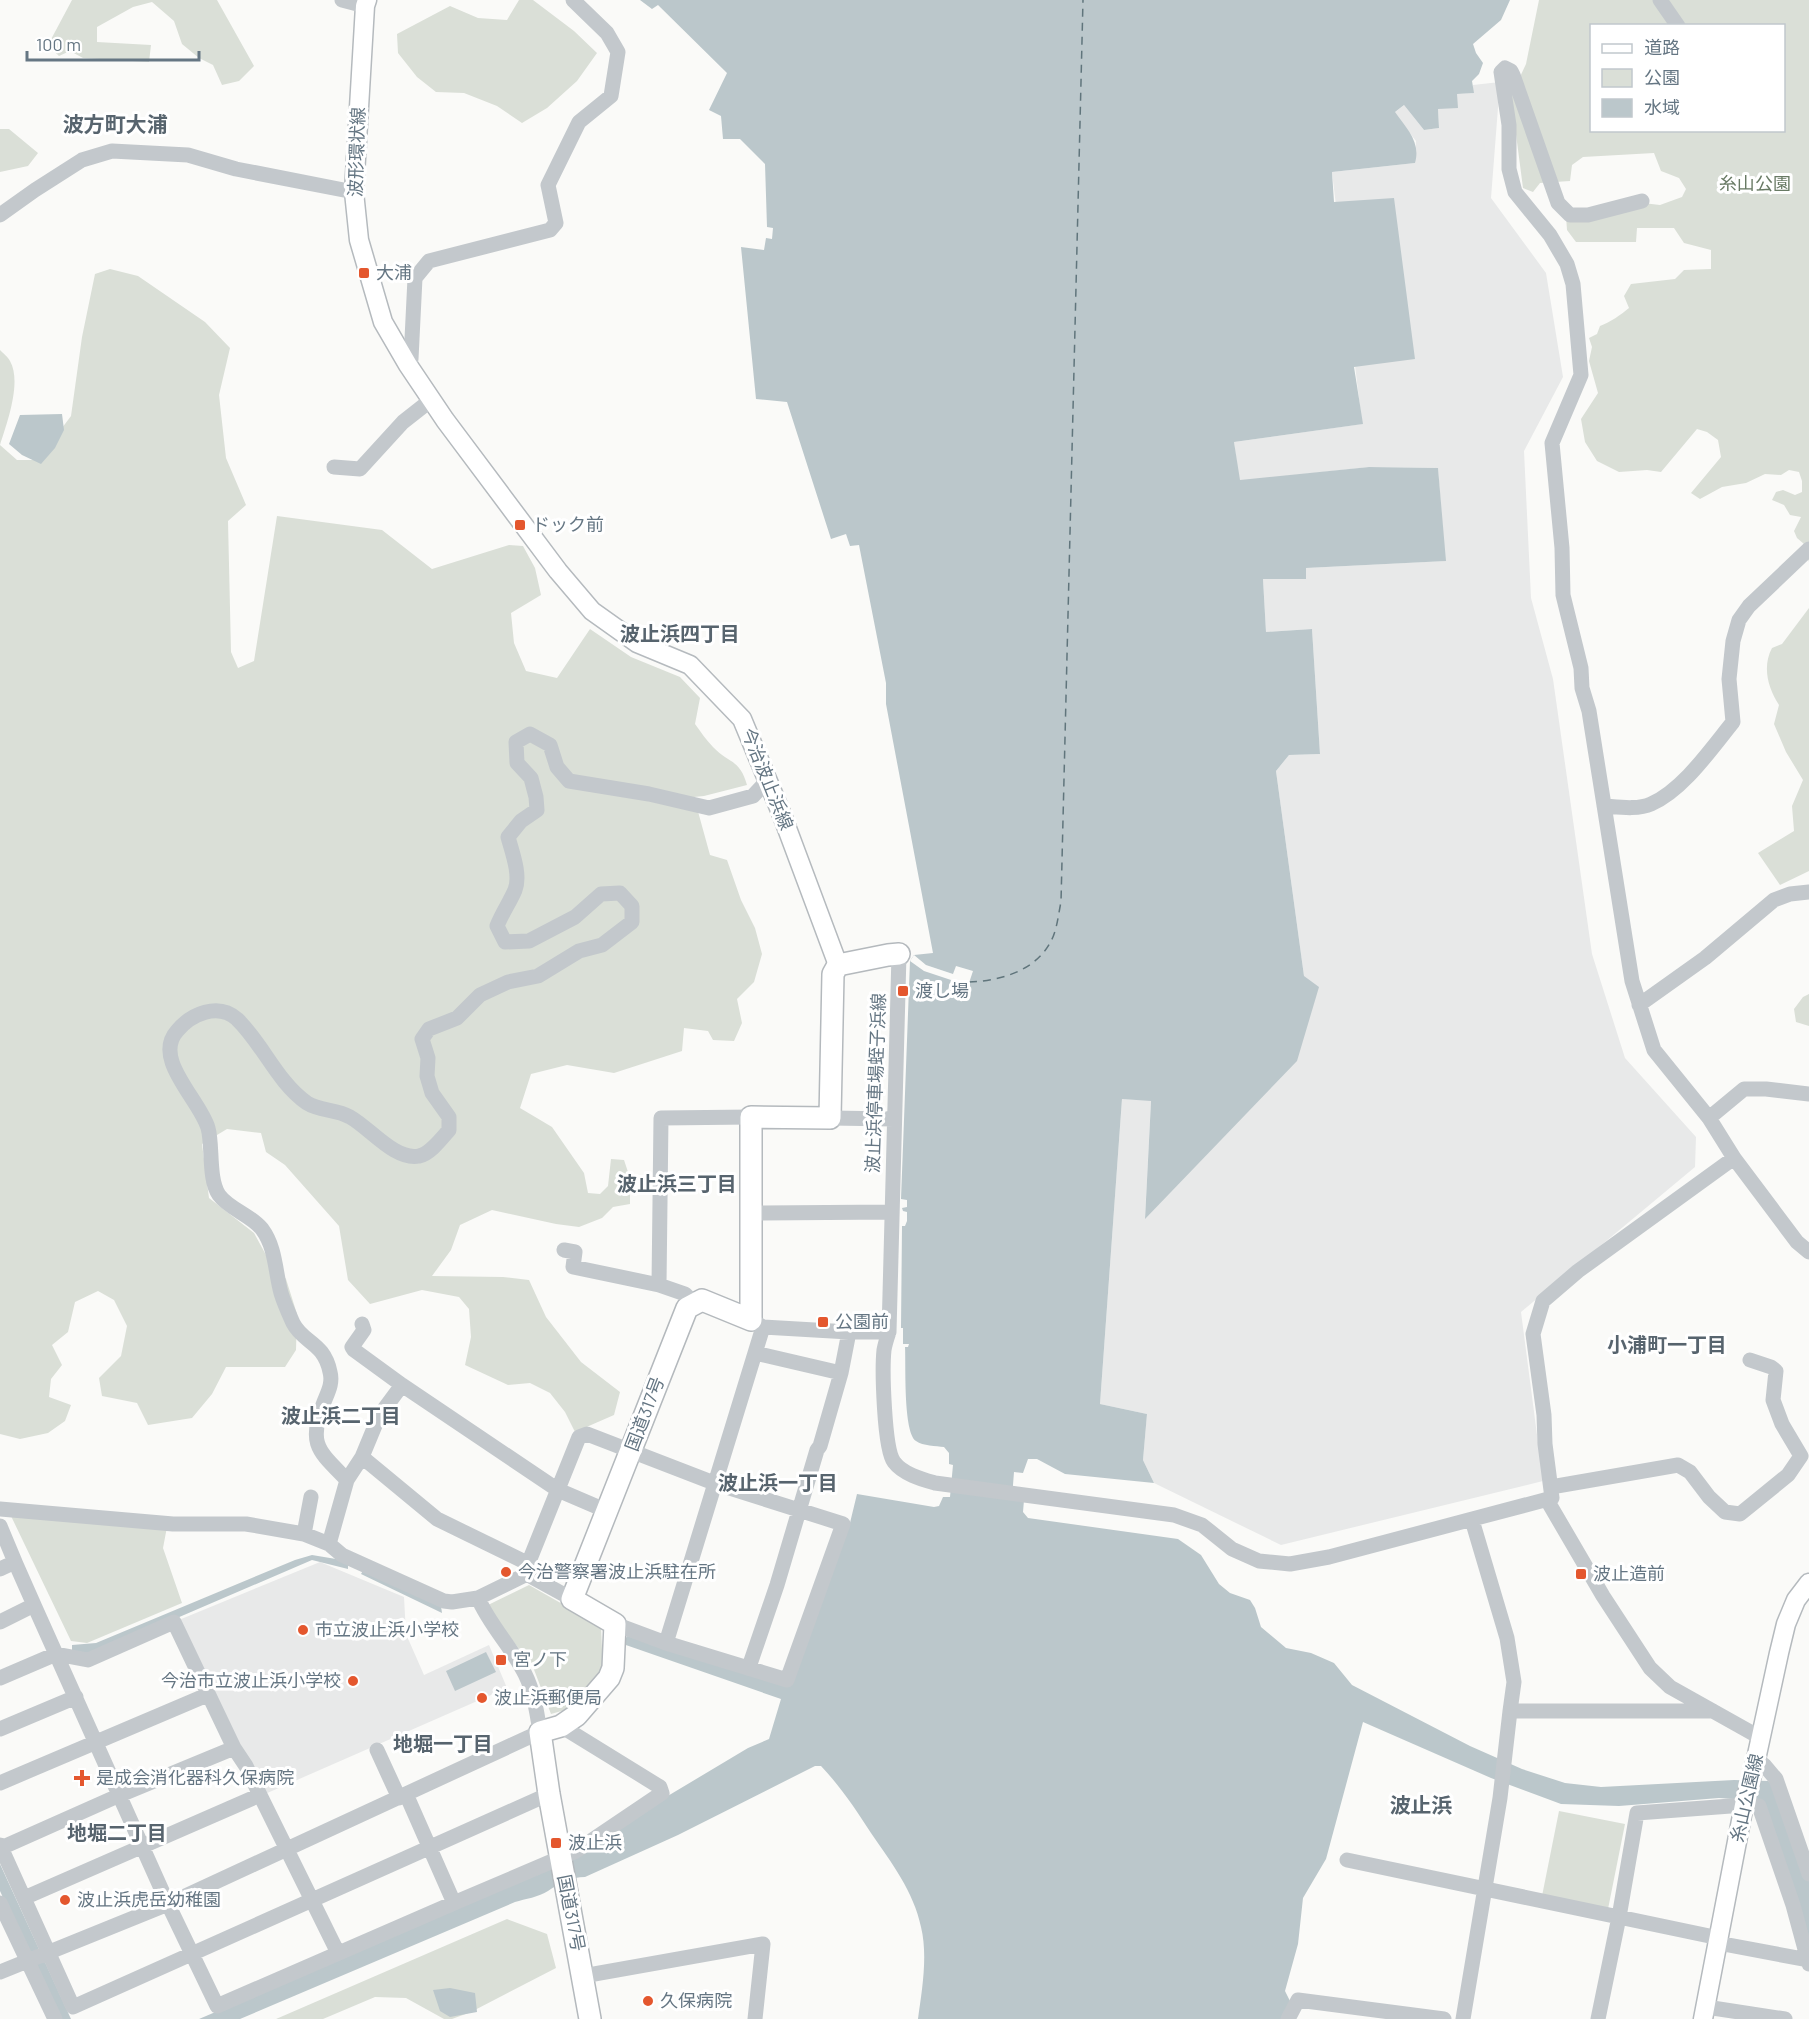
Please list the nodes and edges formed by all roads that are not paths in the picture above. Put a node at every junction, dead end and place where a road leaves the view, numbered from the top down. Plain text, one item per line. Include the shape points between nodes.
1 (342, 0) edge
2 (573, 0) edge
3 (1660, 0) edge
4 (366, 3) edge
5 (1677, 24) edge
6 (354, 192) junction
7 (1642, 201) dead end
8 (0, 215) edge
9 (408, 365) junction
10 (431, 400) junction
11 (334, 467) dead end
12 (1809, 549) edge
13 (768, 780) junction
14 (1604, 806) junction
15 (1809, 892) edge
16 (899, 954) joint
17 (838, 965) junction
18 (1640, 1005) junction
19 (1809, 1094) edge
20 (751, 1117) junction
21 (831, 1118) junction
22 (1708, 1118) junction
23 (894, 1119) junction
24 (1734, 1158) junction
25 (892, 1212) junction
26 (750, 1213) junction
27 (564, 1250) dead end
28 (1809, 1252) edge
29 (659, 1285) junction
30 (694, 1303) junction
31 (757, 1323) junction
32 (362, 1324) dead end
33 (849, 1332) junction
34 (889, 1332) junction
35 (755, 1353) junction
36 (1750, 1360) dead end
37 (841, 1373) junction
38 (402, 1385) junction
39 (631, 1452) junction
40 (362, 1457) junction
41 (347, 1480) junction
42 (714, 1483) junction
43 (558, 1490) junction
44 (1549, 1494) junction
45 (311, 1497) dead end
46 (0, 1509) edge
47 (607, 1511) junction
48 (800, 1511) junction
49 (1472, 1520) junction
50 (0, 1526) edge
51 (304, 1534) junction
52 (329, 1544) junction
53 (15, 1562) junction
54 (525, 1568) junction
55 (0, 1569) edge
56 (1809, 1582) edge
57 (478, 1598) junction
58 (572, 1599) junction
59 (34, 1605) junction
60 (0, 1622) edge
61 (615, 1624) junction
62 (666, 1643) junction
63 (56, 1654) junction
64 (749, 1667) junction
65 (0, 1678) edge
66 (207, 1695) junction
67 (76, 1697) junction
68 (1713, 1711) junction
69 (1510, 1712) junction
70 (561, 1726) junction
71 (0, 1729) edge
72 (540, 1732) junction
73 (1761, 1738) junction
74 (97, 1743) junction
75 (234, 1748) junction
76 (376, 1750) dead end
77 (1755, 1764) junction
78 (0, 1783) edge
79 (549, 1794) junction
80 (120, 1795) junction
81 (260, 1796) junction
82 (402, 1796) junction
83 (1744, 1805) junction
84 (1, 1846) edge
85 (143, 1846) junction
86 (430, 1847) junction
87 (287, 1850) junction
88 (561, 1859) junction
89 (1347, 1860) dead end
90 (1809, 1874) edge
91 (1485, 1890) junction
92 (24, 1898) junction
93 (312, 1901) junction
94 (0, 1903) edge
95 (168, 1904) junction
96 (454, 1904) junction
97 (1618, 1917) junction
98 (1718, 1940) junction
99 (48, 1951) junction
100 (338, 1953) junction
101 (192, 1954) junction
102 (28, 1961) junction
103 (1809, 1962) edge
104 (0, 1972) edge
105 (583, 1976) junction
106 (1705, 2013) edge
107 (53, 2018) edge
108 (590, 2019) edge
109 (755, 2019) edge
110 (1288, 2019) edge
111 (1444, 2019) edge
112 (1463, 2019) edge
113 (1598, 2019) edge
114 (1785, 2019) edge

1 - 4 street
2 - 9 street via 607,33 618,52 611,96 579,122 548,185 556,223 550,230 429,261 415,278
3 - 5 street
4 - 6 main road, 波形環状線
6 - 8 street via 236,169 188,155 112,151 82,160
6 - 9 main road, 波形環状線 via 359,240 372,289 383,322
7 - 14 street via 1588,216 1570,215 1558,203 1514,75 1505,68 1501,72 1509,125 1509,169 1515,192 1550,235 1567,264 1573,284 1581,375 1552,443 1563,595 1581,668
9 - 10 main road, 今治波止浜線
10 - 11 street via 403,422 360,469
10 - 13 main road, 今治波止浜線 via 592,611 637,642 690,665 742,719
12 - 14 street via 1739,620 1729,679 1733,722 1694,769 1650,804
13 - 17 main road, 今治波止浜線
13 - 41 street via 753,796 709,808 569,782 557,766 550,745 530,734 516,742 517,763 531,778 537,810 520,821 508,837 516,888 497,926 505,942 529,941 575,916 601,894 620,893 632,906 632,922 602,945 579,951 538,976 508,982 480,995 457,1018 429,1029 422,1039 428,1058 427,1076 432,1093 449,1117 449,1130 420,1156 403,1156 349,1116 308,1104 235,1018 221,1011 205,1011 176,1031 169,1046 170,1060 208,1128 219,1195 261,1228 275,1255 281,1293 294,1326 325,1355 331,1385 319,1415 317,1446
14 - 18 street via 1632,981
15 - 18 street via 1774,900 1705,958
16 - 17 highway
16 - 23 street, 波止浜停車場蛭子浜線
17 - 21 highway via 833,974
18 - 22 street via 1654,1050
19 - 22 street via 1744,1089
20 - 21 highway
20 - 26 highway
20 - 29 street via 661,1118
21 - 23 street
22 - 24 street
23 - 25 street, 波止浜停車場蛭子浜線
24 - 28 street via 1797,1242
24 - 44 street via 1578,1271 1543,1301 1533,1334
25 - 26 street
25 - 34 street, 波止浜停車場蛭子浜線
26 - 31 highway
27 - 29 street via 575,1252 573,1267
29 - 30 street via 685,1294
30 - 31 highway via 702,1300
30 - 39 highway, 国道317号 via 682,1316
31 - 33 street
31 - 35 street
32 - 38 street via 364,1330 352,1347
33 - 34 street
33 - 37 street
34 - 49 street, 波止浜停車場蛭子浜線 via 884,1351 889,1453 894,1463 920,1479 1174,1515 1202,1525 1258,1562 1290,1564 1329,1557
35 - 37 street
35 - 42 street
36 - 44 street, 波止浜停車場蛭子浜線 via 1776,1371 1773,1400 1801,1456 1788,1475 1740,1514 1725,1512 1690,1472 1678,1465
37 - 48 street
38 - 40 street via 379,1416
38 - 43 street
39 - 42 street
39 - 43 street via 587,1434 579,1437
39 - 47 highway, 国道317号
40 - 41 street
40 - 54 street via 437,1519
41 - 52 street
42 - 48 street
42 - 62 street
43 - 47 street
43 - 54 street
44 - 49 street, 波止浜停車場蛭子浜線
44 - 68 street via 1603,1596 1650,1668 1670,1687
45 - 51 street
46 - 51 street via 173,1524 246,1524
47 - 58 highway, 国道317号
48 - 64 street
48 - 64 street via 843,1524 788,1680
49 - 69 street via 1507,1638 1514,1682
50 - 53 street
51 - 52 street
52 - 57 street via 342,1555 444,1601
53 - 55 street
53 - 59 street
54 - 57 street
54 - 58 street via 530,1576
56 - 73 main road, 糸山公園線 via 1786,1624
57 - 72 street via 525,1674
58 - 61 highway
59 - 60 street
59 - 63 street
61 - 62 street
61 - 70 highway via 609,1677 577,1714
62 - 64 street
63 - 65 street
63 - 66 street via 88,1660 174,1622
63 - 67 street
66 - 74 street
66 - 75 street
67 - 71 street
67 - 74 street
68 - 69 street
68 - 73 street
69 - 91 street
70 - 72 highway
70 - 88 street via 660,1787 662,1793
72 - 79 highway, 国道317号
72 - 82 street
73 - 77 main road, 糸山公園線
74 - 78 street
74 - 80 street
75 - 80 street
75 - 81 street
76 - 82 street
77 - 83 main road, 糸山公園線
77 - 90 street via 1764,1765 1776,1779
79 - 86 street
79 - 88 highway, 国道317号
80 - 84 street
80 - 85 street
81 - 85 street
81 - 87 street
82 - 86 street
82 - 87 street
83 - 97 street via 1637,1813
83 - 98 main road, 糸山公園線
83 - 103 street via 1760,1806
84 - 92 street
85 - 92 street
85 - 95 street
86 - 93 street
86 - 96 street
87 - 93 street
87 - 95 street
88 - 96 street
88 - 105 highway, 国道317号
89 - 91 street
91 - 97 street
91 - 112 street
92 - 99 street
93 - 100 street
93 - 101 street
94 - 102 street
95 - 99 street
95 - 101 street
96 - 100 street
97 - 98 street
97 - 113 street
98 - 103 street
98 - 106 main road, 糸山公園線
99 - 101 street via 73,2007
99 - 102 street
100 - 101 street via 217,2006
102 - 104 street
102 - 107 street
105 - 108 highway, 国道317号
105 - 109 street via 763,1944
106 - 114 street
110 - 111 street via 1298,2000

